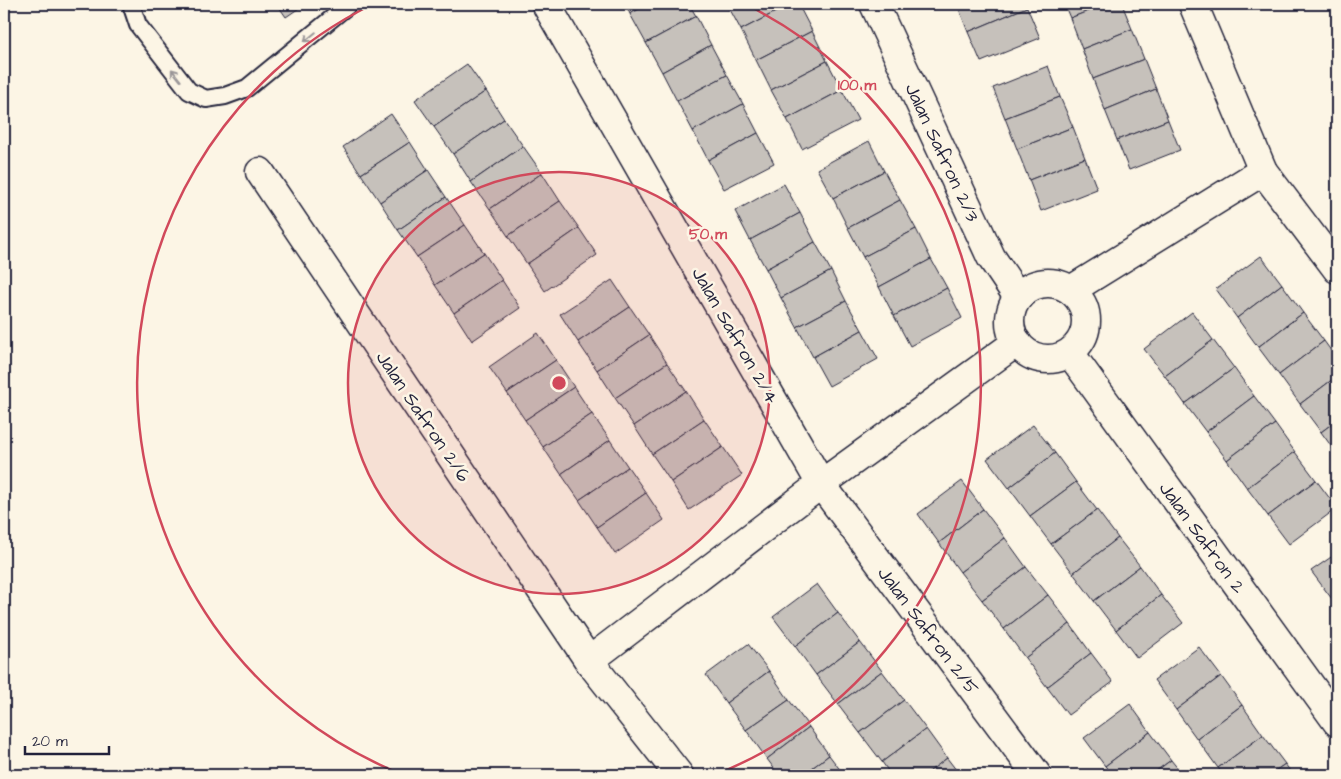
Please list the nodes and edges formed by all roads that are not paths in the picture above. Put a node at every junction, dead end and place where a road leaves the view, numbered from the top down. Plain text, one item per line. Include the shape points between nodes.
1 (131, 4) edge
2 (546, 4) edge
3 (874, 4) edge
4 (1193, 4) edge
5 (348, 5) edge
6 (260, 172) dead end
7 (1263, 172) junction
8 (1337, 270) edge
9 (1071, 290) junction
10 (1018, 297) junction
11 (1017, 342) junction
12 (1070, 353) junction
13 (821, 484) junction
14 (589, 661) junction
15 (1337, 722) edge
16 (679, 775) edge
17 (1037, 775) edge

5 -> 1 lane via 247,88 206,99 189,91 138,25
2 - 13 street, Jalan Safron 2/4
3 - 10 street, Jalan Safron 2/3 via 991,258
4 - 7 street
6 - 14 street, Jalan Safron 2/6
7 - 8 street
7 - 9 street
9 - 10 street via 1061,285 1037,284
9 - 12 street via 1080,299 1086,322 1084,333
10 - 11 street via 1010,319 1011,332
11 - 12 street via 1025,351 1041,358 1059,358
11 - 13 street
12 - 15 street, Jalan Safron 2
13 - 14 street
13 - 17 street, Jalan Safron 2/5
14 - 16 street, Jalan Safron 2/6

